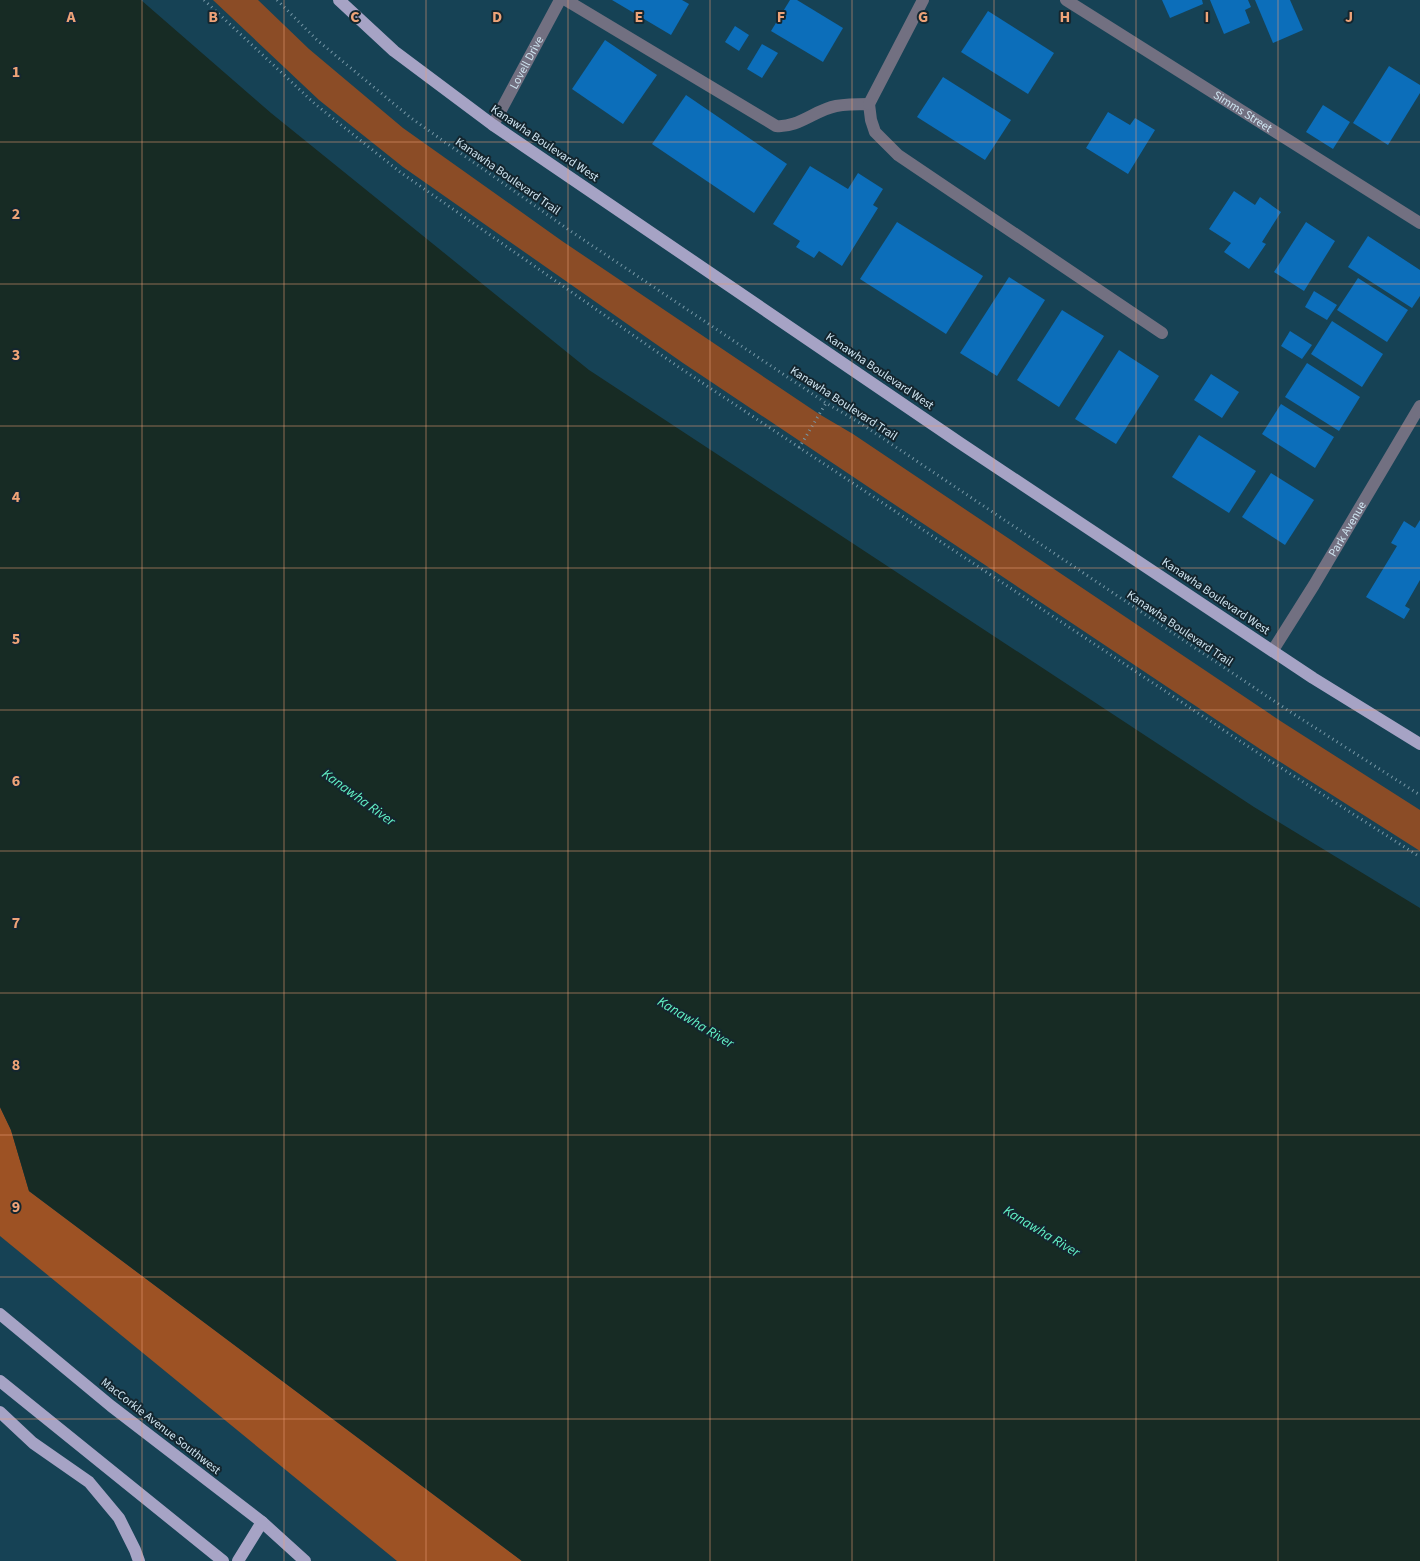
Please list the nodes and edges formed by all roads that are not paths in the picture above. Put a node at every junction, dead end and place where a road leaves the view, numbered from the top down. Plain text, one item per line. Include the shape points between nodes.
1 (339, 0) edge
2 (560, 0) edge
3 (566, 0) edge
4 (923, 0) edge
5 (1066, 0) edge
6 (869, 104) junction
7 (493, 125) junction
8 (1420, 223) edge
9 (1162, 333) dead end
10 (1420, 406) edge
11 (1273, 650) junction
12 (1420, 744) edge
13 (0, 1314) edge
14 (0, 1381) edge
15 (0, 1412) edge
16 (262, 1522) junction
17 (139, 1561) edge
18 (223, 1561) edge
19 (238, 1561) edge
20 (305, 1561) edge

1 - 7 main road, Kanawha Boulevard West via 394,52
2 - 7 street, Lovell Drive
3 - 6 street via 776,126 796,124 816,112 836,106
4 - 6 street
5 - 8 street, Simms Street
6 - 9 street via 875,132 898,156
7 - 11 main road, Kanawha Boulevard West via 960,443
10 - 11 street, Park Avenue
11 - 12 main road, Kanawha Boulevard West
13 - 16 main road, MacCorkle Avenue Southwest via 111,1406
14 - 18 main road
15 - 17 main road via 33,1443 89,1482 119,1518
16 - 19 main road
16 - 20 main road, MacCorkle Avenue Southwest

